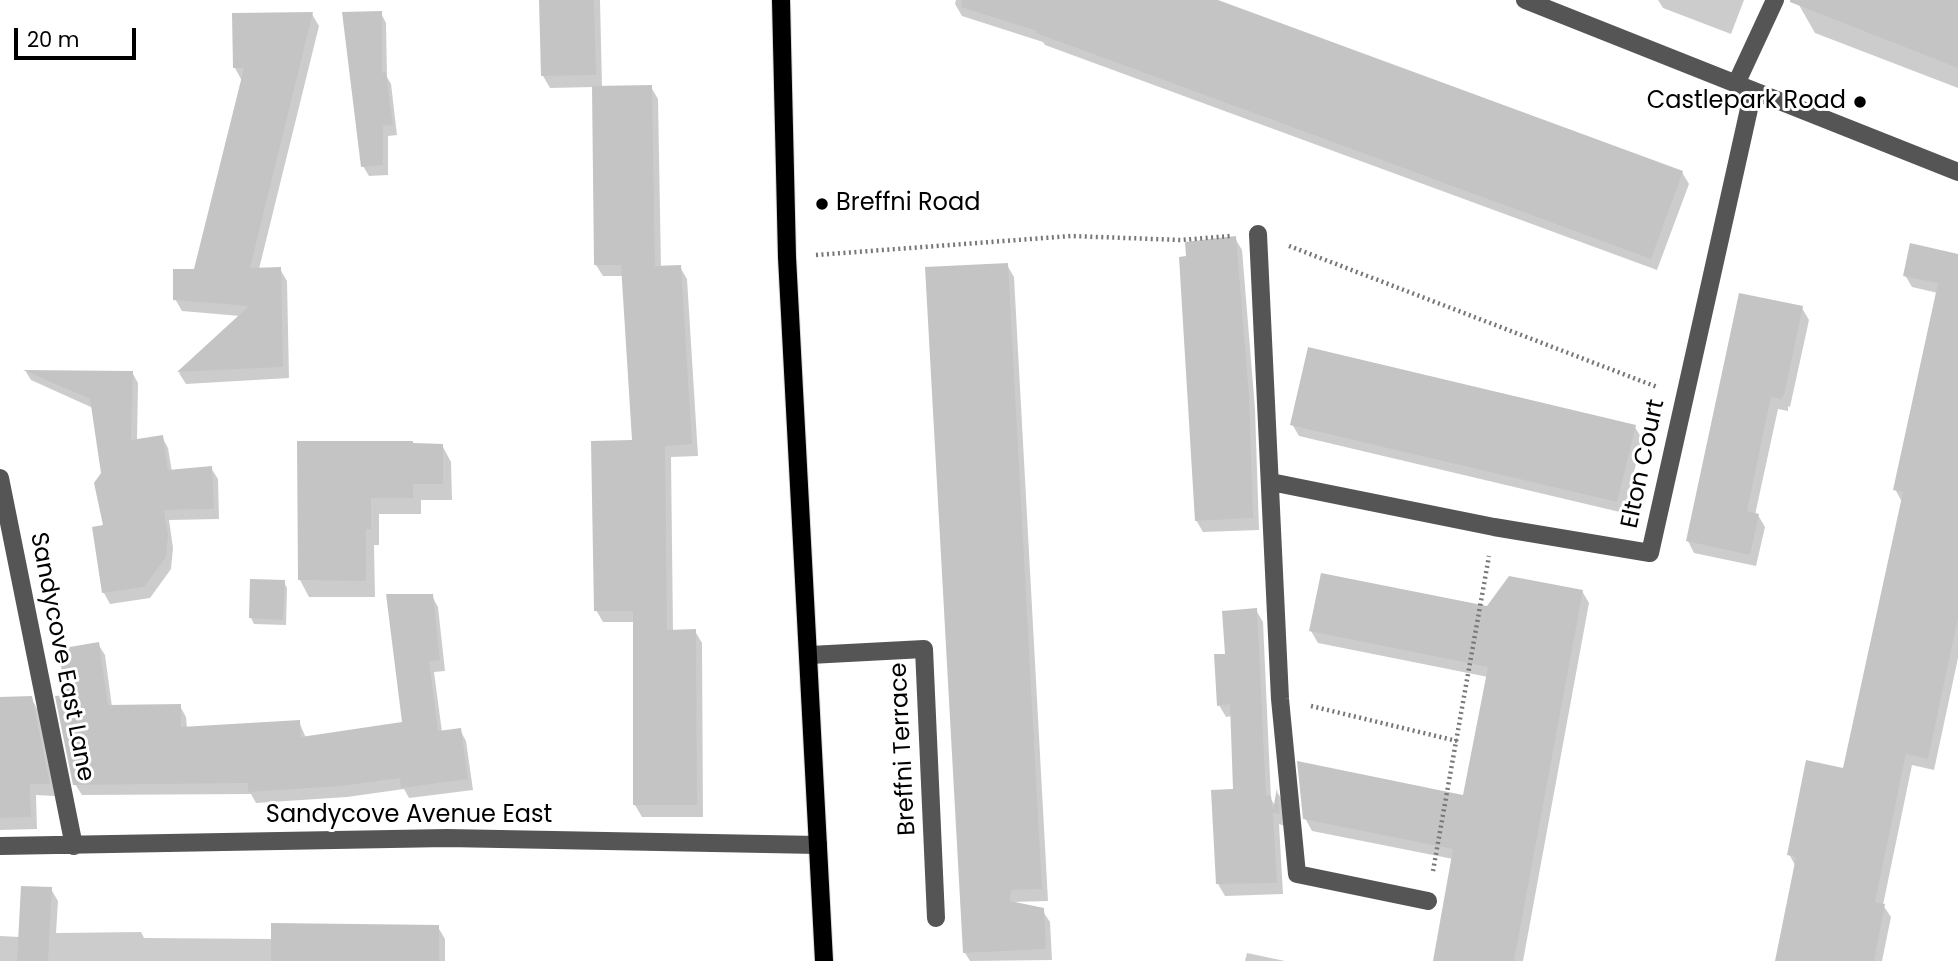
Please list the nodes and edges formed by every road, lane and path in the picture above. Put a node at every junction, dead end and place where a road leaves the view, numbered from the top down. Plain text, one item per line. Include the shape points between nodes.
1 (782, 0) edge
2 (1525, 0) edge
3 (1775, 0) edge
4 (1736, 84) junction
5 (1753, 91) junction
6 (1958, 172) edge
7 (1258, 234) dead end
8 (0, 478) edge
9 (1270, 482) junction
10 (1494, 527) junction
11 (810, 655) junction
12 (1280, 699) junction
13 (1457, 741) junction
14 (818, 845) junction
15 (0, 846) edge
16 (74, 846) junction
17 (1428, 901) joint
18 (936, 918) dead end
19 (824, 961) edge

1 - 11 main road via 787,257
2 - 4 street
3 - 4 street
4 - 5 street
5 - 6 street
5 - 10 street, Elton Court via 1650,553
7 - 9 street
8 - 16 street, Sandycove East Lane
9 - 10 street, Elton Court
9 - 12 street
10 - 13 path
11 - 14 main road
11 - 18 street, Breffni Terrace via 924,649
12 - 13 path
12 - 17 street via 1297,874
13 - 17 path
14 - 16 street, Sandycove Avenue East via 447,838
14 - 19 main road
15 - 16 street, Sandycove Avenue East

